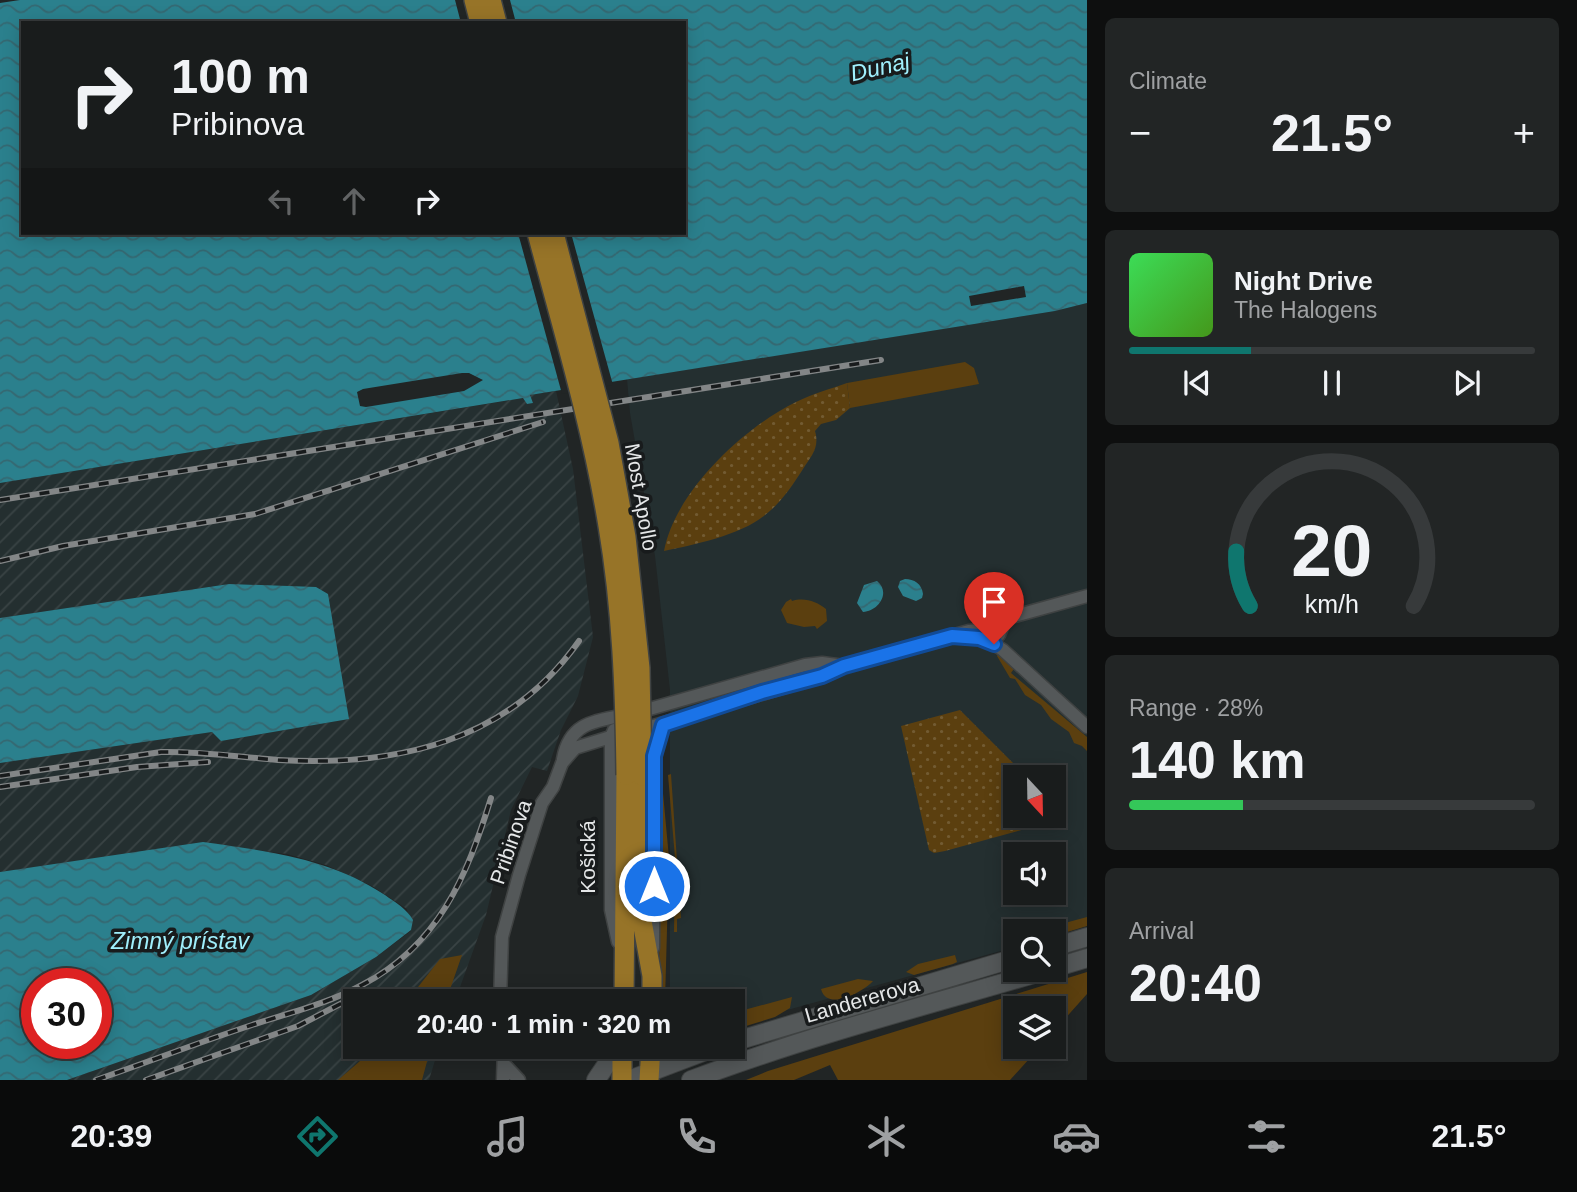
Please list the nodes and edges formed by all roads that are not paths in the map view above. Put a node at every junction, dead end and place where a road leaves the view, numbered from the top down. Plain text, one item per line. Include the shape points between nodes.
1 (474, 0) edge
2 (491, 0) edge
3 (479, 21) edge
4 (496, 21) edge
5 (538, 235) edge
6 (555, 235) edge
7 (1087, 596) edge
8 (1001, 628) junction
9 (952, 636) junction
10 (1003, 650) junction
11 (844, 666) junction
12 (646, 710) dead end
13 (663, 725) junction
14 (1087, 727) edge
15 (647, 728) dead end
16 (614, 736) junction
17 (562, 763) junction
18 (634, 775) junction
19 (1087, 937) edge
20 (1066, 943) edge
21 (1087, 958) edge
22 (1003, 962) edge
23 (1066, 964) edge
24 (624, 976) junction
25 (652, 976) junction
26 (1006, 982) edge
27 (500, 989) edge
28 (624, 989) edge
29 (652, 989) edge
30 (745, 1038) edge
31 (504, 1059) edge
32 (611, 1059) edge
33 (621, 1059) edge
34 (686, 1059) edge
35 (504, 1064) junction
36 (650, 1076) edge
37 (503, 1080) edge
38 (519, 1080) edge
39 (596, 1080) edge
40 (622, 1080) edge
41 (629, 1080) edge
42 (691, 1080) edge

1 - 3 main road
2 - 4 main road
5 - 18 main road, Most Apollo, bridge via 608,524
6 - 18 main road, Most Apollo, bridge via 621,503 640,668
7 - 8 street via 1017,615
8 - 9 street
8 - 10 street
9 - 10 street via 986,639
9 - 11 street
10 - 14 street
11 - 12 street via 805,665
11 - 13 street
13 - 15 street
13 - 25 street via 654,756
16 - 17 street, Pribinova via 576,747
16 - 17 street via 621,716 573,732
16 - 24 street, Košická via 611,910
17 - 27 street, Pribinova via 540,811 509,908 502,937
18 - 24 main road, Košická
18 - 25 main road via 640,910
19 - 20 street
21 - 23 street
22 - 30 street, Landererova
24 - 28 main road, Košická
25 - 29 main road
26 - 42 street, Landererova via 825,1033
31 - 35 street
32 - 39 street
33 - 40 main road
34 - 36 street
35 - 37 street
35 - 38 street
36 - 41 street

